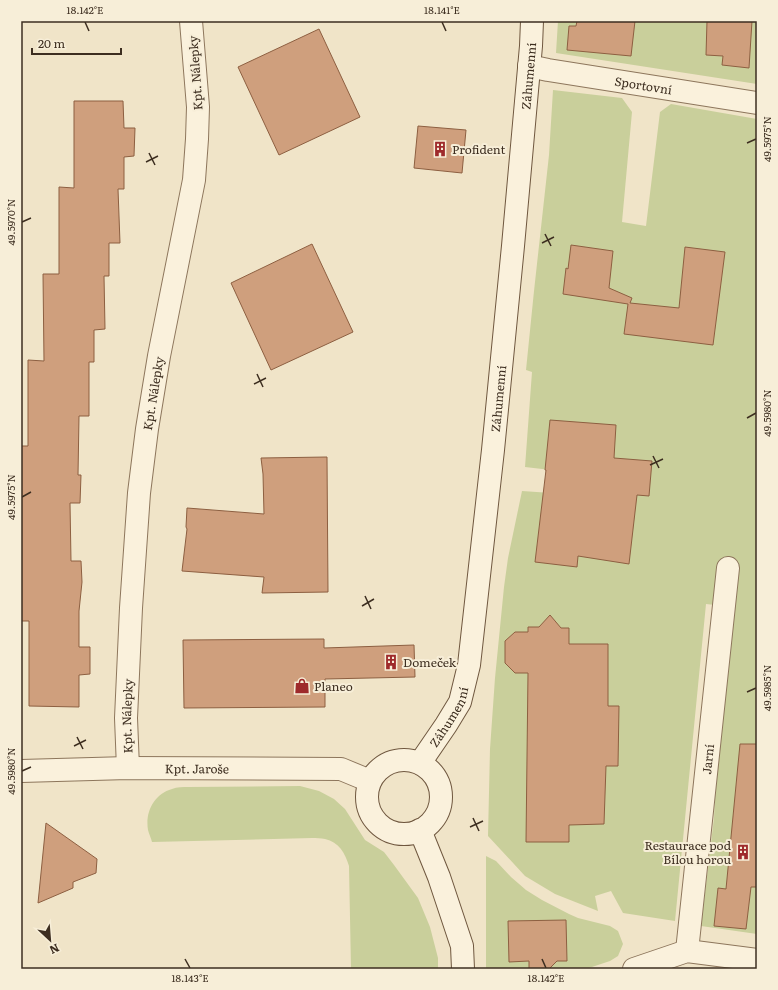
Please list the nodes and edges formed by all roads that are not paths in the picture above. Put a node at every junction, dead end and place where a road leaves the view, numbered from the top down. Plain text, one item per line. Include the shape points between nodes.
1 (191, 21) edge
2 (532, 21) edge
3 (529, 66) junction
4 (757, 103) edge
5 (728, 568) dead end
6 (420, 763) junction
7 (128, 768) junction
8 (21, 771) edge
9 (370, 781) junction
10 (420, 830) junction
11 (687, 951) junction
12 (757, 960) edge
13 (463, 969) edge
14 (634, 969) edge

1 - 7 street, Kpt. Nálepky via 198,108 194,180 158,364 139,493 131,608 127,710
2 - 3 street, Záhumenní
3 - 4 street, Sportovní
3 - 6 street, Záhumenní via 496,426 468,665 460,702
5 - 11 street, Jarní
6 - 9 street via 397,760 386,764
6 - 10 street via 430,770 437,780 441,791 441,803 430,823
7 - 8 street, Kpt. Jaroše
7 - 9 street, Kpt. Jaroše via 341,769
9 - 10 street via 367,803 378,823 398,834
10 - 13 street via 462,946
11 - 12 street
11 - 14 street

